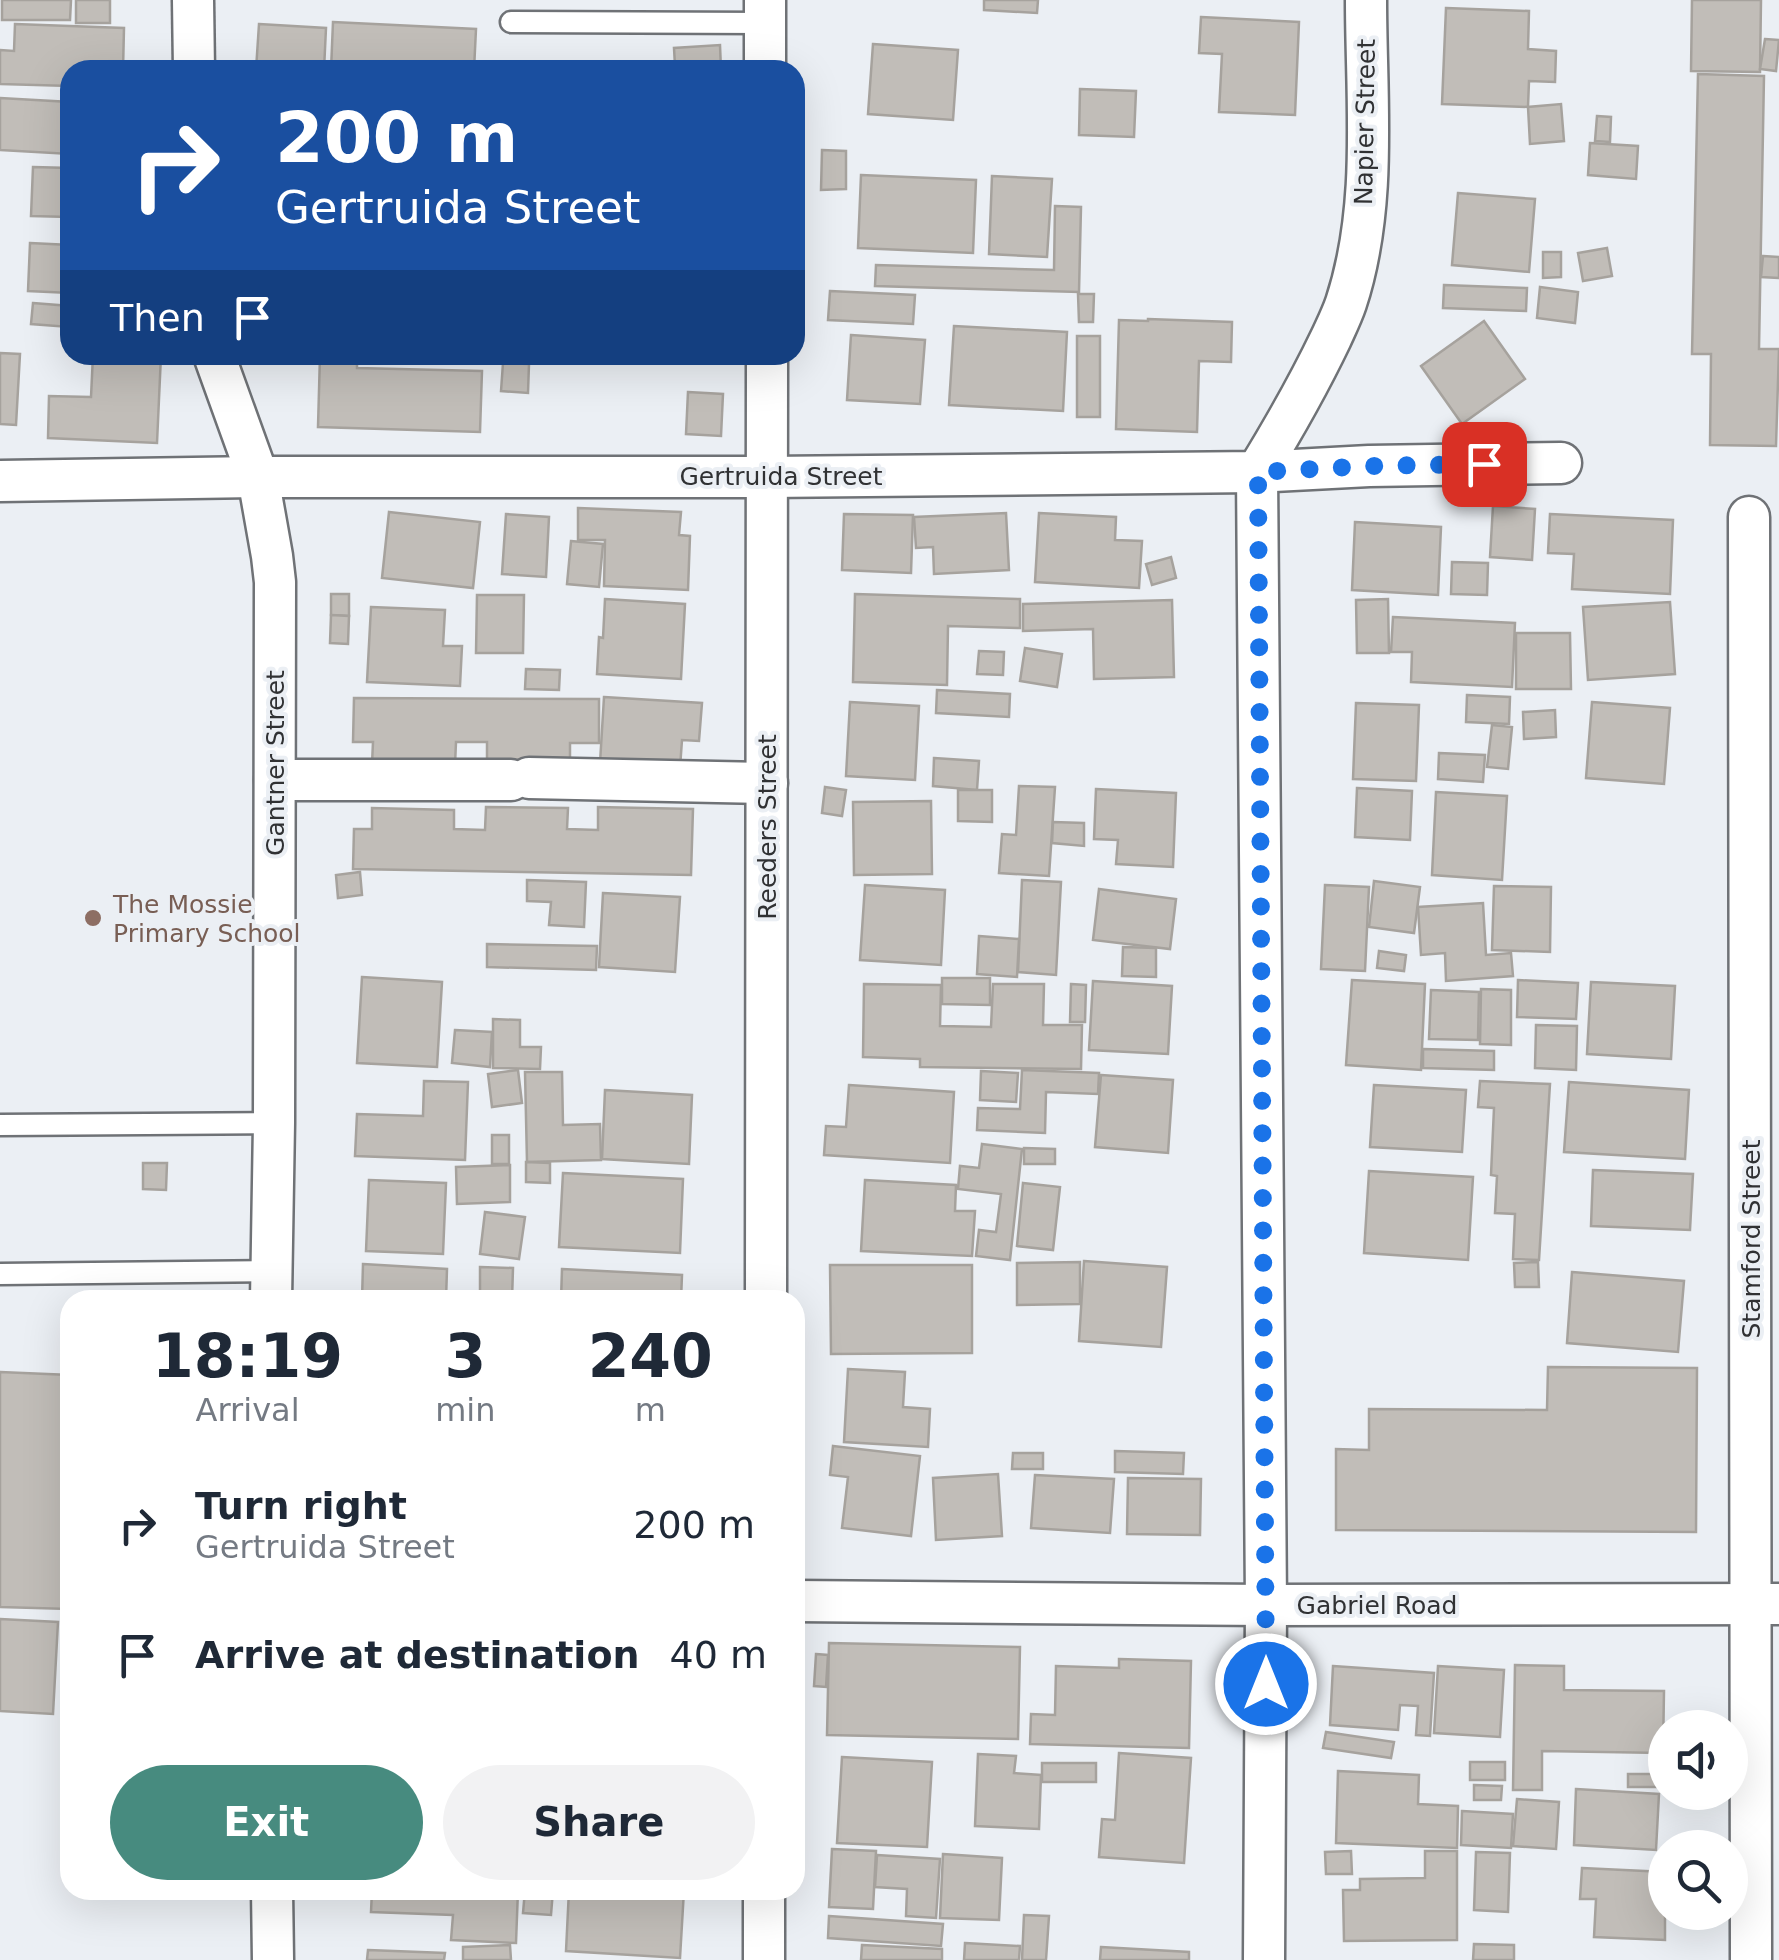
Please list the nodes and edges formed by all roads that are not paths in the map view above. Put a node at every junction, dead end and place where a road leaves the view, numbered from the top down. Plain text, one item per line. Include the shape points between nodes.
1 (193, 0) edge
2 (1366, 0) edge
3 (765, 11) edge
4 (511, 22) dead end
5 (194, 60) edge
6 (766, 60) edge
7 (218, 365) edge
8 (767, 365) edge
9 (1561, 463) dead end
10 (1258, 472) junction
11 (258, 477) junction
12 (768, 477) junction
13 (0, 480) edge
14 (1750, 517) dead end
15 (275, 780) junction
16 (767, 784) junction
17 (274, 1124) junction
18 (0, 1125) edge
19 (0, 1274) edge
20 (271, 1285) edge
21 (766, 1290) edge
22 (805, 1600) edge
23 (1766, 1604) edge
24 (1266, 1605) junction
25 (272, 1900) edge
26 (764, 1900) edge
27 (273, 1960) edge
28 (764, 1960) edge
29 (1264, 1960) edge
30 (1751, 1960) edge

1 - 5 street
2 - 10 street, Napier Street via 1367,198 1358,252 1346,304 1318,366
3 - 4 lane
3 - 6 street
7 - 11 street, Gantner Street
8 - 12 street, Reeders Street
9 - 10 street, Gertruida Street
10 - 12 street, Gertruida Street
10 - 24 street, Napier Street
11 - 12 street, Gertruida Street
11 - 13 street, Gertruida Street
11 - 15 street, Gantner Street via 274,582
12 - 16 street, Reeders Street
14 - 23 street, Stamford Street
15 - 16 street
15 - 17 street, Gantner Street
16 - 21 street, Reeders Street
17 - 18 lane
17 - 20 street, Gantner Street
19 - 20 lane
22 - 24 street, Gabriel Road
23 - 24 street, Gabriel Road
23 - 30 street, Stamford Street
24 - 29 street, Napier Street
25 - 27 street
26 - 28 street

